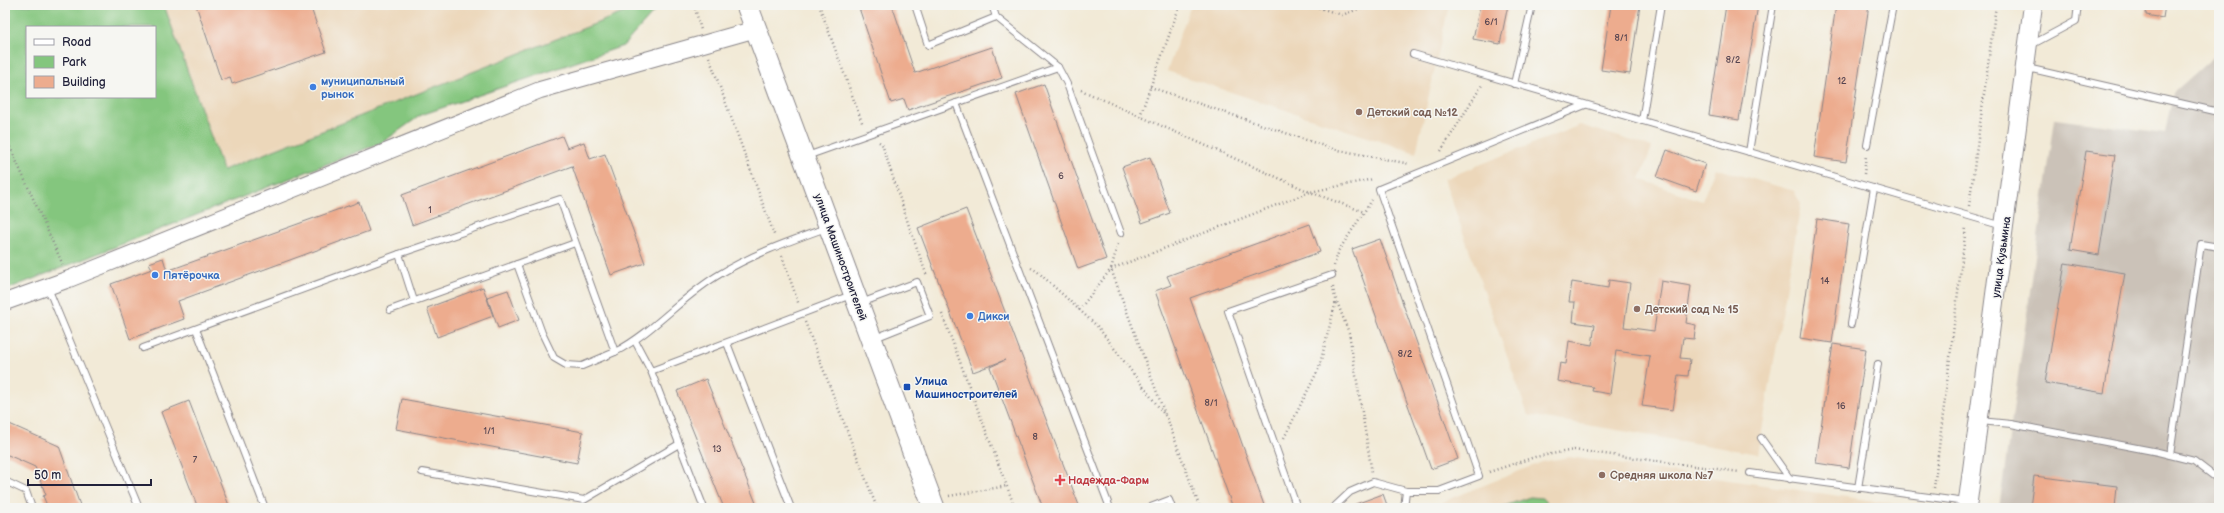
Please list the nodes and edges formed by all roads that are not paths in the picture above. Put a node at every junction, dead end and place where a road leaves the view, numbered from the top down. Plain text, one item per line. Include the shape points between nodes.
1 (748, 5) edge
2 (915, 5) edge
3 (992, 5) edge
4 (1532, 5) edge
5 (1661, 5) edge
6 (1774, 5) edge
7 (1893, 5) edge
8 (2033, 5) edge
9 (2078, 5) edge
10 (996, 16) junction
11 (756, 29) junction
12 (2028, 47) junction
13 (1413, 54) dead end
14 (1058, 66) junction
15 (2025, 68) junction
16 (1514, 84) junction
17 (956, 103) junction
18 (1585, 105) junction
19 (2219, 112) edge
20 (1642, 121) junction
21 (1867, 145) road end
22 (1750, 152) junction
23 (804, 157) junction
24 (1874, 188) junction
25 (2005, 226) junction
26 (830, 227) junction
27 (1121, 234) road end
28 (575, 243) junction
29 (2219, 247) edge
30 (399, 254) junction
31 (517, 264) junction
32 (1332, 275) road end
33 (47, 286) junction
34 (856, 299) junction
35 (414, 301) junction
36 (5, 302) edge
37 (390, 310) dead end
38 (1851, 324) dead end
39 (196, 329) junction
40 (871, 340) junction
41 (635, 341) junction
42 (726, 343) junction
43 (143, 348) dead end
44 (615, 352) junction
45 (1878, 364) dead end
46 (650, 371) junction
47 (1978, 420) junction
48 (1761, 438) dead end
49 (679, 444) junction
50 (2170, 455) dead end
51 (422, 472) dead end
52 (1750, 473) road end
53 (1790, 479) junction
54 (2219, 480) edge
55 (5, 481) edge
56 (1858, 488) junction
57 (1406, 491) junction
58 (933, 504) edge
59 (1967, 505) edge
60 (32, 508) edge
61 (139, 508) edge
62 (265, 508) edge
63 (704, 508) edge
64 (791, 508) edge
65 (1110, 508) edge
66 (1148, 508) edge
67 (1172, 508) edge
68 (1297, 508) edge
69 (1334, 508) edge
70 (1404, 508) edge

1 - 11 main road, улица Машиностроителей
2 - 10 lane via 928,45
3 - 10 lane
4 - 16 lane
5 - 20 lane
6 - 22 lane
7 - 21 lane
8 - 12 main road, улица Кузьмина
9 - 12 lane via 2076,21
10 - 14 lane
11 - 23 main road, улица Машиностроителей
11 - 33 street via 540,90
12 - 15 main road, улица Кузьмина
13 - 16 lane
14 - 17 lane
14 - 27 lane via 1067,84
15 - 19 lane
15 - 25 main road, улица Кузьмина
16 - 18 lane
17 - 23 lane
17 - 65 lane
18 - 20 lane
18 - 57 lane via 1379,189 1479,476 1439,491
20 - 22 lane
22 - 24 lane
23 - 26 main road, улица Машиностроителей
24 - 25 lane
24 - 38 lane
25 - 47 main road, улица Кузьмина
26 - 34 main road, улица Машиностроителей
26 - 41 lane via 778,245 720,274 682,301
28 - 30 lane via 560,199
28 - 31 lane
28 - 44 lane
29 - 50 lane via 2201,244
30 - 35 lane
30 - 39 lane
31 - 35 lane
31 - 44 lane via 554,358 566,365 582,366
32 - 68 lane via 1228,310
33 - 36 street
33 - 61 lane
34 - 40 main road, улица Машиностроителей
34 - 40 lane via 917,282 930,316
34 - 42 lane
35 - 37 lane
39 - 43 lane
39 - 62 lane
40 - 58 main road, улица Машиностроителей
41 - 44 lane
41 - 46 lane
42 - 46 lane
42 - 64 lane
45 - 56 lane
46 - 49 lane
47 - 54 lane via 2158,452 2194,461
47 - 59 main road, улица Кузьмина
48 - 53 lane
49 - 51 lane via 584,500
49 - 63 lane
52 - 53 lane
53 - 56 lane
55 - 60 lane via 26,491
56 - 59 lane
57 - 69 lane via 1374,482 1350,492
57 - 70 lane
66 - 67 lane via 1169,500

